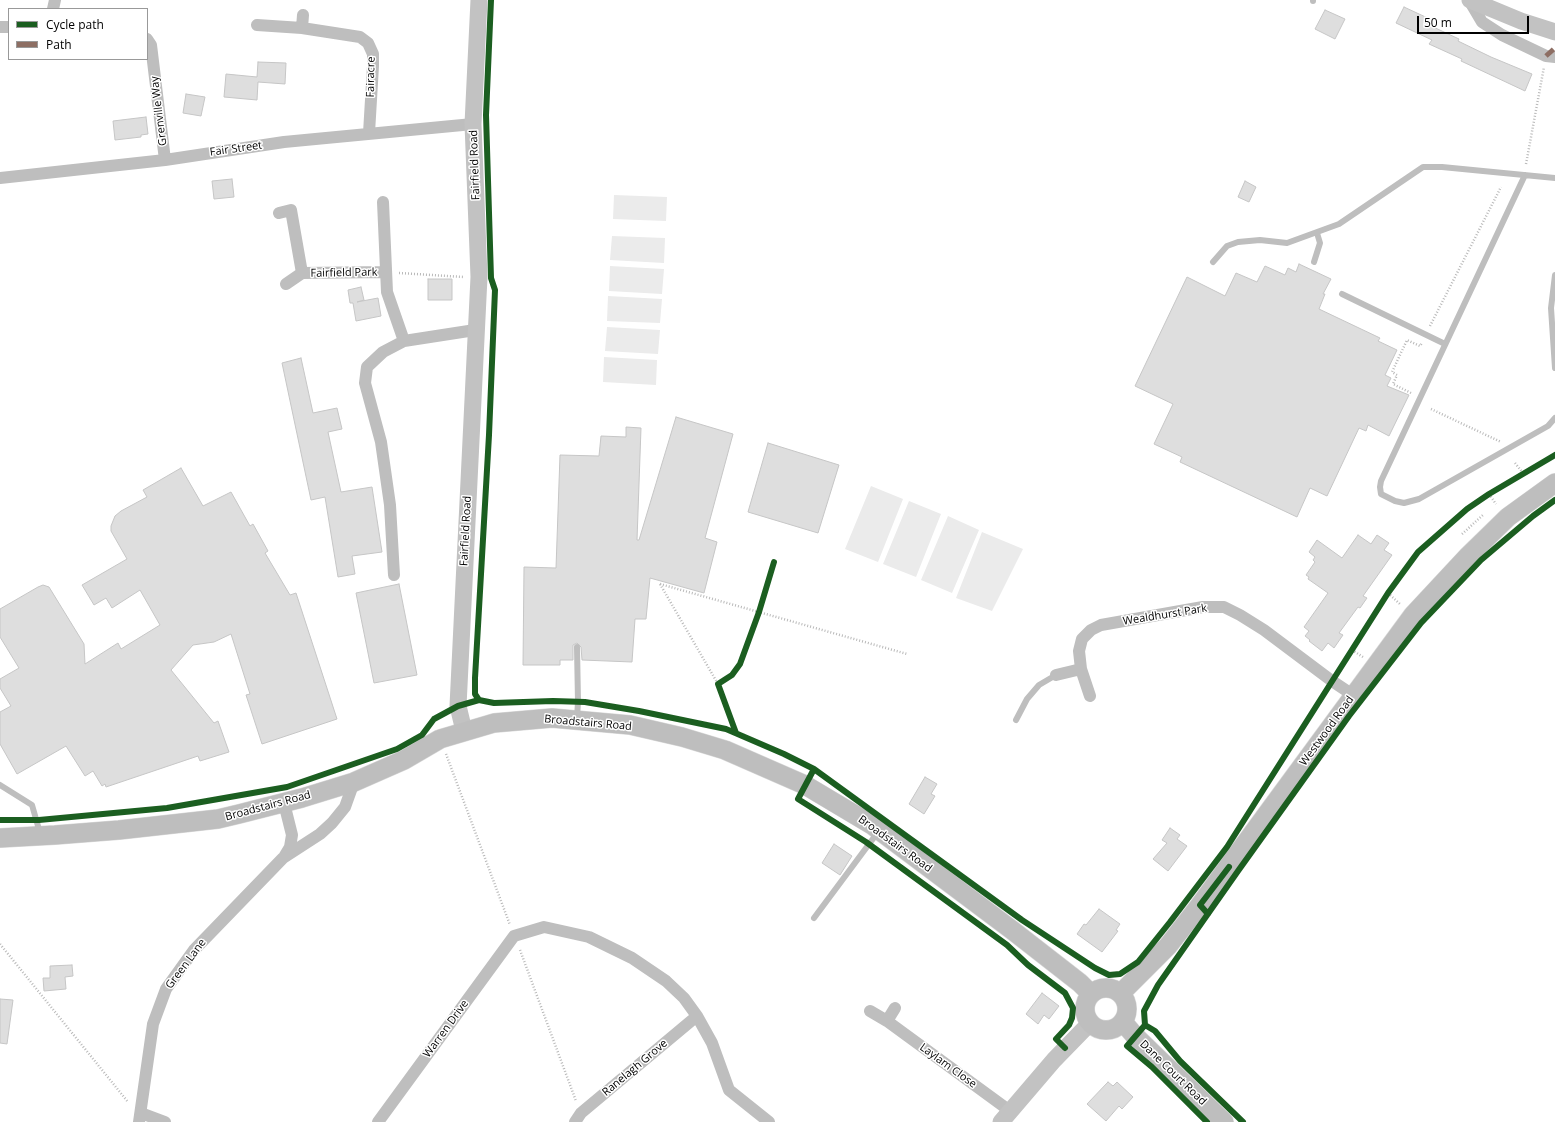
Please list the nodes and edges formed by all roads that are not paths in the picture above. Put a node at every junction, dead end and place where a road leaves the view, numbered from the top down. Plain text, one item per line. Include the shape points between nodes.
1 (479, 0) edge
2 (1470, 0) edge
3 (303, 15) dead end
4 (257, 25) dead end
5 (302, 28) junction
6 (1555, 32) edge
7 (148, 41) edge
8 (1551, 57) edge
9 (473, 124) junction
10 (369, 133) junction
11 (165, 160) junction
12 (1525, 175) junction
13 (0, 178) edge
14 (1555, 178) edge
15 (383, 202) dead end
16 (279, 213) dead end
17 (1317, 233) junction
18 (1213, 262) dead end
19 (1314, 262) dead end
20 (385, 272) junction
21 (302, 273) junction
22 (1555, 275) edge
23 (286, 284) dead end
24 (1342, 294) dead end
25 (475, 330) junction
26 (404, 341) junction
27 (1445, 344) junction
28 (1555, 368) edge
29 (1555, 418) edge
30 (1554, 483) edge
31 (394, 575) dead end
32 (577, 647) dead end
33 (1081, 669) junction
34 (1056, 675) joint
35 (1353, 695) junction
36 (1090, 696) dead end
37 (577, 720) junction
38 (1016, 720) dead end
39 (464, 731) junction
40 (354, 782) junction
41 (0, 785) edge
42 (284, 803) junction
43 (879, 831) junction
44 (320, 834) junction
45 (292, 835) junction
46 (41, 836) junction
47 (0, 838) edge
48 (283, 858) junction
49 (814, 918) dead end
50 (1121, 993) junction
51 (1091, 994) junction
52 (895, 1008) dead end
53 (870, 1011) dead end
54 (697, 1016) junction
55 (887, 1021) junction
56 (1090, 1022) junction
57 (1123, 1022) junction
58 (1006, 1116) edge
59 (140, 1118) edge
60 (164, 1122) edge
61 (378, 1122) edge
62 (575, 1122) edge
63 (769, 1122) edge
64 (1224, 1122) edge

1 - 9 street, Fairfield Road
2 - 6 street
2 - 8 street via 1482,22 1502,35
3 - 5 street
4 - 5 street, Fairacre
5 - 10 street, Fairacre via 360,37 368,43 373,54
7 - 11 street, Grenville Way via 151,45
9 - 10 street, Fair Street
9 - 25 street, Fairfield Road via 479,277
10 - 11 street, Fair Street via 284,142
11 - 13 street, Fair Street
12 - 14 lane
12 - 17 lane via 1424,167 1339,224
12 - 27 lane
15 - 20 street, Fairfield Park
16 - 21 street, Fairfield Park via 291,210
17 - 18 lane via 1287,243 1260,240 1238,242 1227,246
17 - 19 lane via 1320,243
20 - 21 street, Fairfield Park
20 - 26 street, Fairfield Park via 387,292
21 - 23 street, Fairfield Park
22 - 28 lane via 1551,308
24 - 27 lane
25 - 26 street
25 - 39 street, Fairfield Road via 458,706
26 - 31 street via 383,352 367,367 365,383 382,450 390,505
27 - 29 lane via 1381,481 1381,494 1386,498 1404,503 1419,499 1548,426
30 - 35 main road, Westwood Road via 1508,517 1467,557 1413,615
32 - 37 lane
33 - 34 street
33 - 35 street, Wealdhurst Park via 1078,652 1082,639 1101,625 1203,608 1224,607 1264,630
33 - 36 street, Wealdhurst Park
34 - 38 lane via 1039,685 1027,699
35 - 50 main road, Westwood Road via 1200,905 1168,946
37 - 39 main road, Broadstairs Road via 521,719
37 - 43 main road, Broadstairs Road via 630,725 725,750 805,785
39 - 40 main road, Broadstairs Road via 440,739 404,760
40 - 42 main road, Broadstairs Road
40 - 44 street, Green Lane via 345,807
41 - 46 lane via 32,805
42 - 45 street
42 - 46 main road, Broadstairs Road via 218,819
43 - 49 lane
43 - 51 main road, Broadstairs Road via 1012,930
44 - 45 street via 303,838
44 - 48 street, Green Lane
45 - 48 street, Green Lane via 290,846
46 - 47 main road, Broadstairs Road
48 - 59 street, Green Lane via 194,950 166,989 153,1024
50 - 51 main road via 1109,988 1096,990
50 - 57 main road via 1128,1010
51 - 56 main road via 1087,999 1085,1011
52 - 55 street
53 - 55 street, Laylam Close
54 - 61 street, Warren Drive via 684,998 666,981 632,958 590,937 544,927 514,936
54 - 62 street, Ranelagh Grove via 581,1114
54 - 63 street via 712,1043 729,1090
55 - 58 street, Laylam Close
56 - 57 main road via 1100,1029 1107,1030
56 - 58 street
57 - 64 main road, Dane Court Road
59 - 60 street

